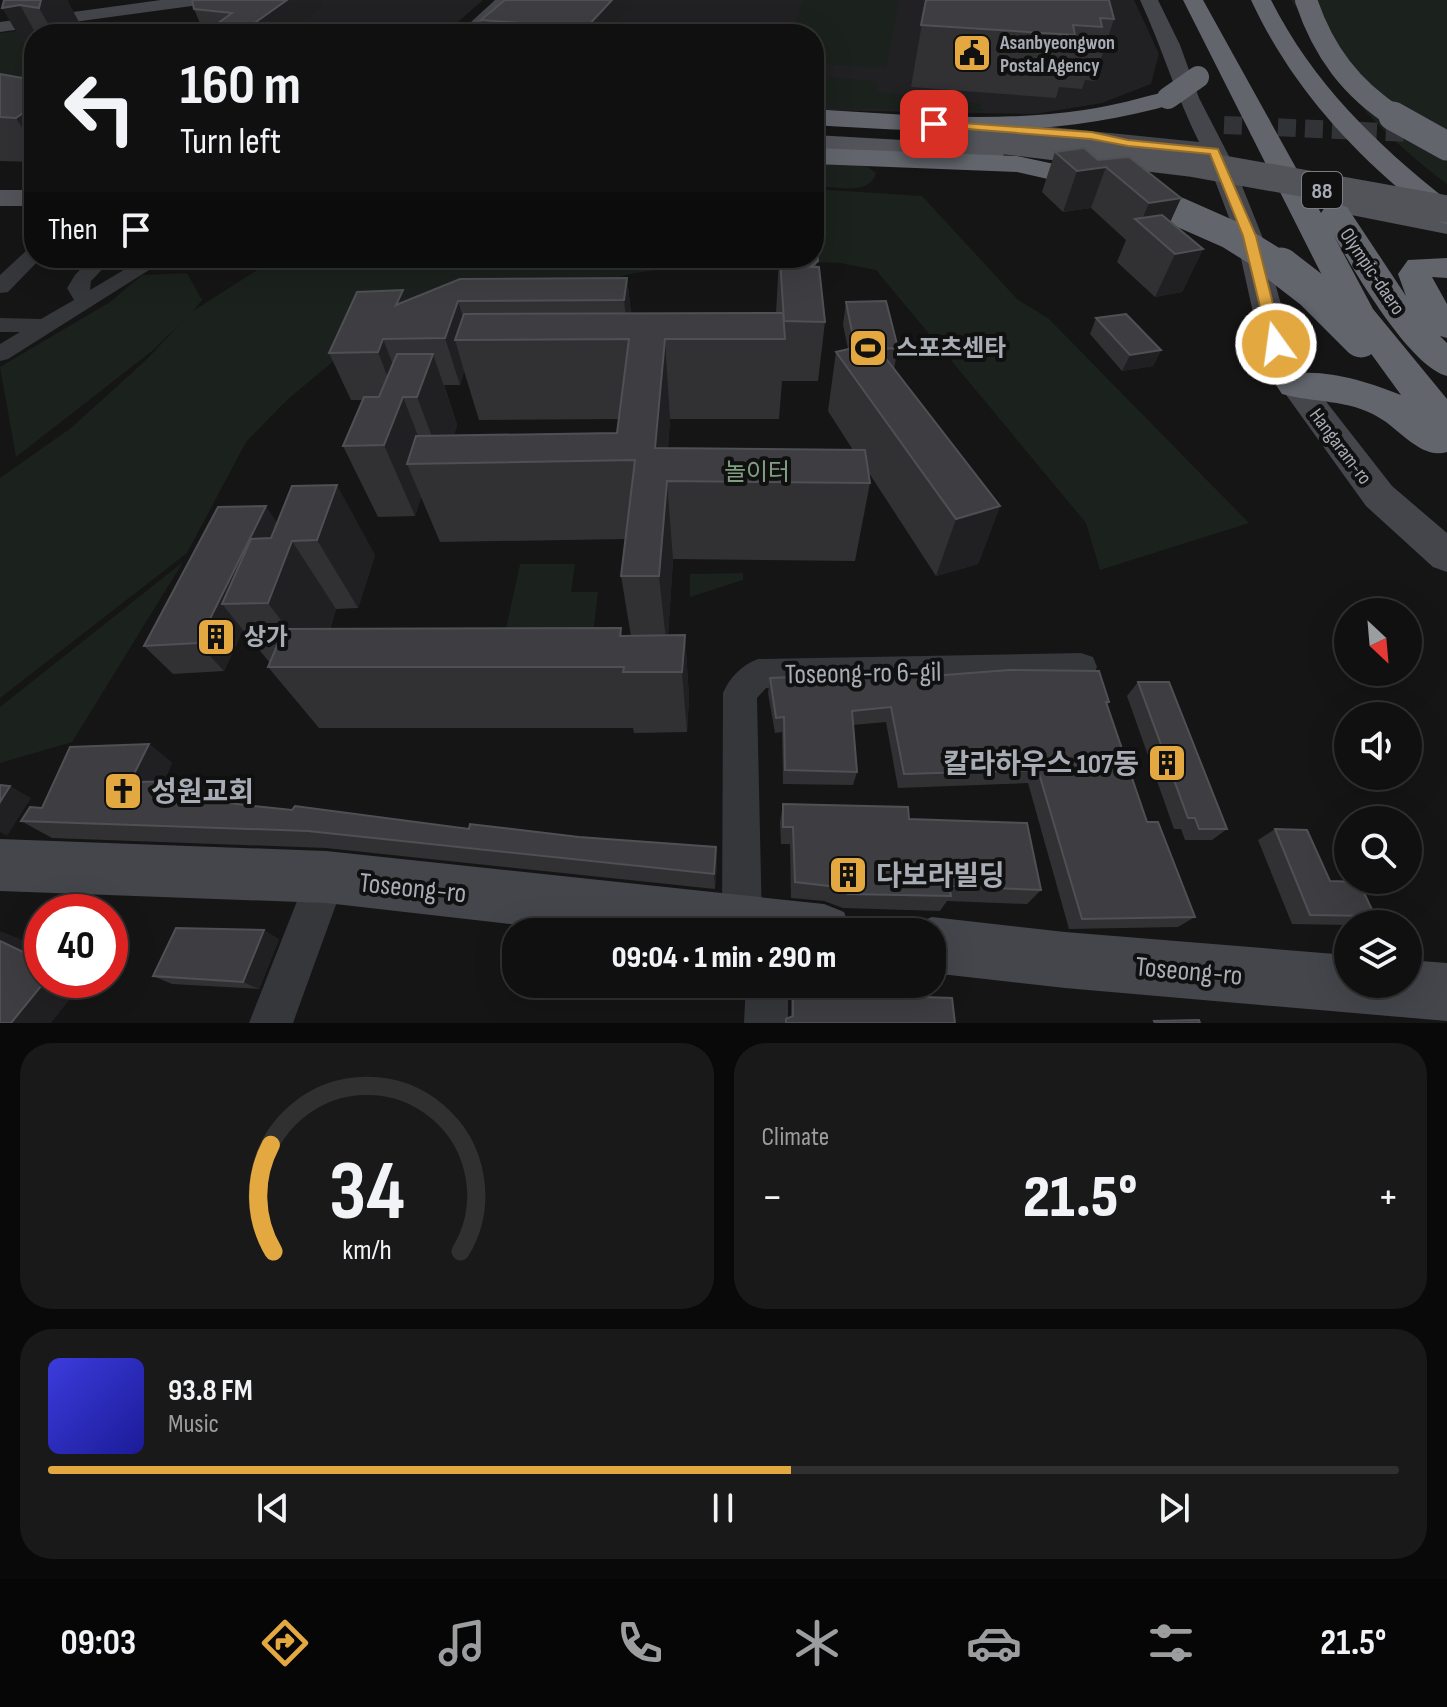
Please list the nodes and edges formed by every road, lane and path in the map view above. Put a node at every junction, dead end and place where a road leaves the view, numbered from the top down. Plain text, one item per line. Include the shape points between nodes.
1 (199, 0) edge
2 (505, 0) edge
3 (1149, 0) edge
4 (1172, 0) edge
5 (1193, 0) edge
6 (1222, 0) edge
7 (1261, 0) edge
8 (1273, 0) edge
9 (1292, 0) edge
10 (1306, 0) edge
11 (478, 24) edge
12 (0, 27) edge
13 (1212, 40) junction
14 (1299, 66) junction
15 (1343, 72) junction
16 (1198, 77) junction
17 (1357, 101) junction
18 (824, 118) edge
19 (882, 121) junction
20 (824, 128) edge
21 (1072, 134) junction
22 (824, 143) edge
23 (1128, 143) junction
24 (982, 145) junction
25 (1447, 146) edge
26 (1104, 149) junction
27 (1214, 151) junction
28 (824, 156) edge
29 (1070, 174) junction
30 (1447, 192) edge
31 (1336, 197) junction
32 (1447, 212) edge
33 (1447, 225) edge
34 (24, 264) edge
35 (93, 268) edge
36 (142, 268) edge
37 (1447, 268) edge
38 (0, 287) edge
39 (86, 302) junction
40 (0, 325) edge
41 (47, 326) junction
42 (1447, 327) edge
43 (0, 354) edge
44 (1447, 364) edge
45 (1295, 385) junction
46 (1440, 418) edge
47 (1447, 450) edge
48 (1447, 556) edge
49 (1081, 667) edge
50 (0, 865) edge
51 (326, 877) junction
52 (682, 918) edge
53 (759, 918) edge
54 (946, 947) edge
55 (1447, 992) edge
56 (767, 998) edge
57 (271, 1023) edge
58 (766, 1023) edge

1 - 12 street
2 - 11 street
3 - 27 street, Hangaram-ro
4 - 16 highway via 1194,37
5 - 13 highway
6 - 44 highway, Olympic-daero / 88 via 1245,55 1354,246 1411,326
7 - 14 highway, 88
8 - 14 highway via 1294,39
9 - 17 highway
10 - 15 highway, bridge via 1313,26
13 - 16 highway via 1209,71
13 - 46 highway via 1357,311
14 - 32 highway, 88 via 1371,153
15 - 17 highway, bridge
15 - 25 highway, bridge via 1378,108
16 - 19 highway, bridge via 1168,98 1058,120
17 - 30 highway
18 - 19 highway
19 - 21 street
20 - 24 main road
21 - 23 street
21 - 26 street
22 - 24 main road
23 - 26 street
23 - 27 street
24 - 31 main road
26 - 29 street via 1110,161
27 - 45 street, Hangaram-ro via 1249,236 1276,344
28 - 29 highway via 1017,164
29 - 46 highway, bridge via 1136,193 1222,228 1261,251 1320,294 1378,360
31 - 32 main road, bridge
31 - 33 main road
34 - 38 street
35 - 39 street via 78,288
36 - 39 street
37 - 42 highway via 1419,267 1414,274 1423,297
39 - 41 street
40 - 41 street
41 - 43 street
45 - 47 highway via 1347,389 1376,399 1404,413
45 - 48 street, Hangaram-ro via 1379,496
49 - 53 street, Toseong-ro 6-gil via 758,674 740,693
50 - 51 street, Toseong-ro
51 - 52 street, Toseong-ro
51 - 57 street
54 - 55 street, Toseong-ro
56 - 58 street

